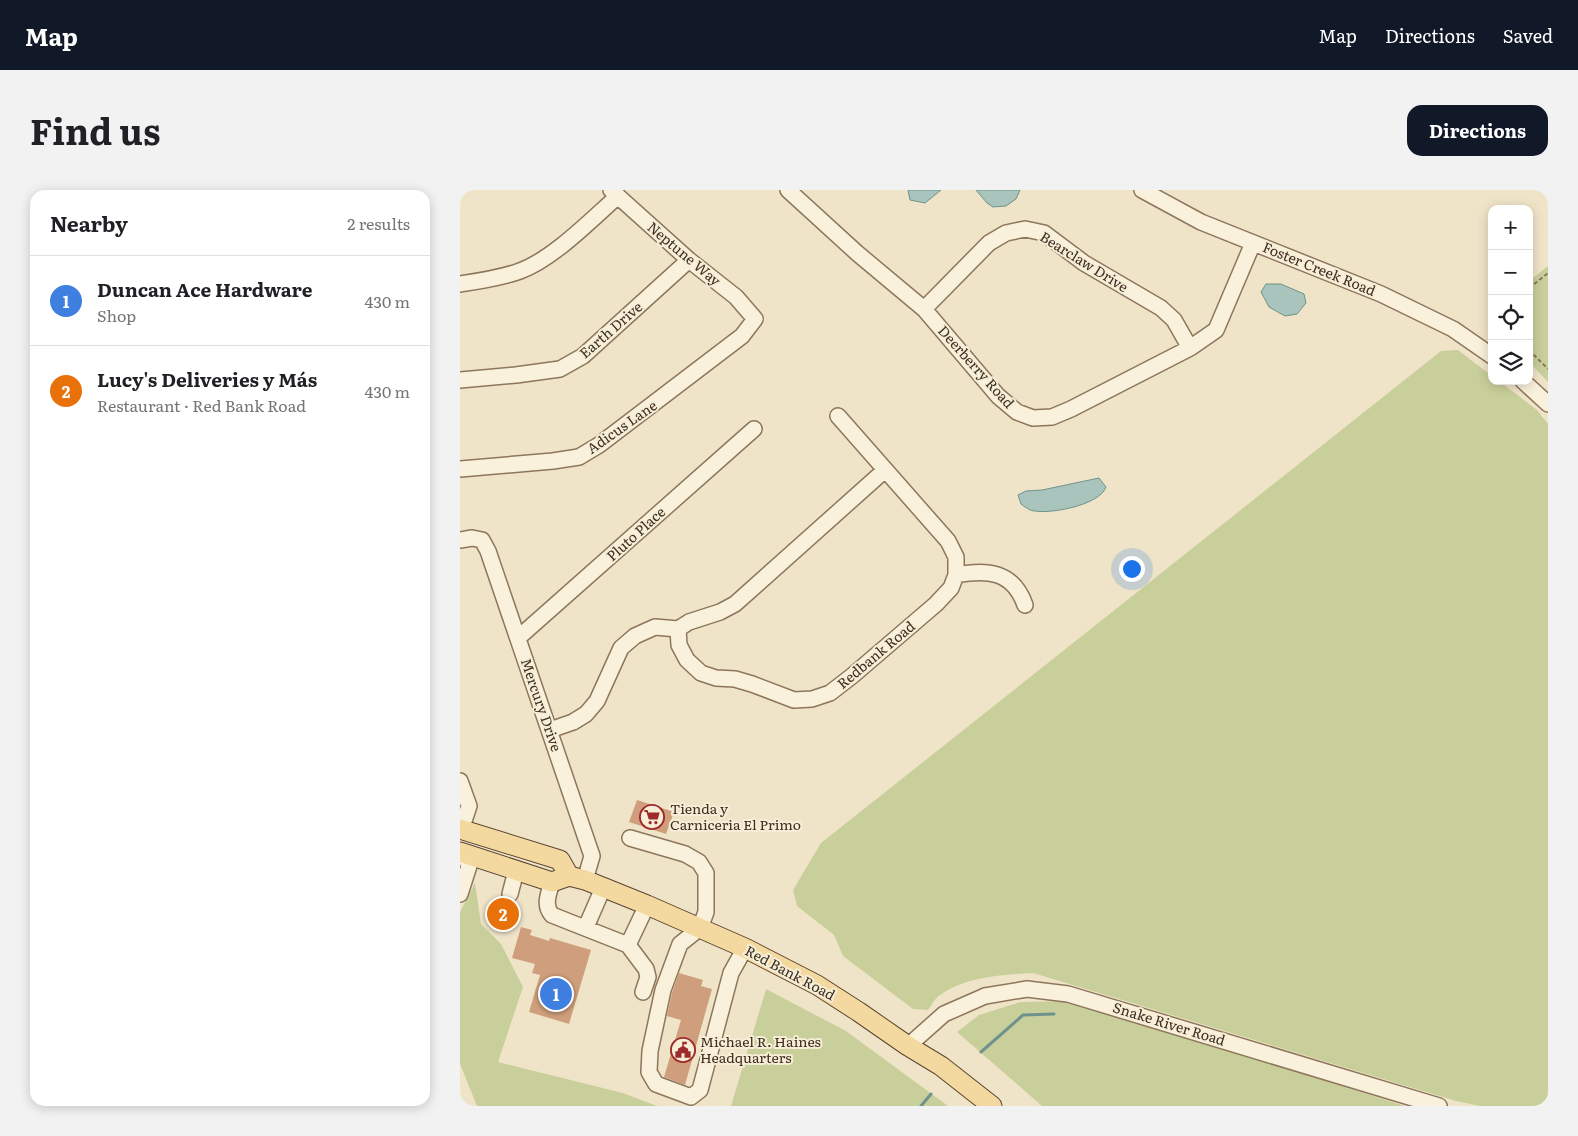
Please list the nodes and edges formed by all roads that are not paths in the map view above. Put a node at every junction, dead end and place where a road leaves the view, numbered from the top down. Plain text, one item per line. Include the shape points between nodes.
1 (788, 190) edge
2 (1142, 190) edge
3 (615, 193) edge
4 (1253, 243) junction
5 (688, 260) junction
6 (460, 284) edge
7 (924, 309) junction
8 (755, 319) joint
9 (1190, 348) junction
10 (1488, 353) edge
11 (460, 380) edge
12 (1527, 385) edge
13 (1548, 404) edge
14 (838, 416) dead end
15 (754, 429) dead end
16 (460, 469) edge
17 (885, 470) junction
18 (466, 539) edge
19 (956, 575) junction
20 (1025, 605) dead end
21 (678, 629) junction
22 (518, 638) junction
23 (550, 730) junction
24 (460, 781) edge
25 (461, 830) edge
26 (630, 838) dead end
27 (491, 839) junction
28 (463, 857) edge
29 (516, 871) junction
30 (569, 880) junction
31 (603, 888) junction
32 (460, 894) edge
33 (510, 894) dead end
34 (647, 905) junction
35 (586, 927) junction
36 (700, 928) junction
37 (628, 945) junction
38 (745, 948) junction
39 (643, 992) dead end
40 (908, 1046) junction
41 (992, 1106) edge
42 (1439, 1106) edge

1 - 7 street, Deerberry Road
2 - 4 street, Foster Creek Road via 1201,222
3 - 5 street, Neptune Way
3 - 6 street via 553,253 522,271
4 - 9 street, Deerberry Road via 1216,330
4 - 10 street, Foster Creek Road via 1381,294 1453,329
5 - 8 street, Neptune Way via 736,297
5 - 11 street, Earth Drive via 583,356 560,369
7 - 9 street, Deerberry Road via 998,396 1017,412 1033,418 1052,417 1071,409
7 - 9 street, Bearclaw Drive via 989,243 1006,233 1025,229 1044,233 1084,264 1161,308 1174,320
8 - 16 street, Adicus Lane via 728,348 579,457
12 - 13 street
14 - 17 street
15 - 22 street, Pluto Place
17 - 19 street via 948,541 956,557
17 - 21 street via 735,604
18 - 22 street, Mercury Drive via 482,540 488,551
19 - 20 street via 976,571 993,573 1009,581 1022,595
19 - 21 street, Redbank Road via 951,588 931,609 830,693 812,700 794,700 735,679 701,673 687,660 679,645
21 - 23 street via 655,627 635,636 621,648 597,701 586,714
22 - 23 street, Mercury Drive
23 - 30 street, Mercury Drive via 592,856
24 - 25 street via 469,806
25 - 27 main road, Red Bank Road
26 - 36 street via 685,854 700,862 706,873 707,891 706,912
27 - 28 main road via 474,846
27 - 30 main road, Red Bank Road via 560,860
28 - 29 main road, Red Bank Road
28 - 32 street via 469,866
29 - 30 main road, Red Bank Road
29 - 33 street
30 - 31 main road, Red Bank Road
30 - 35 street, Mercury Drive via 547,904 548,910
31 - 34 main road, Red Bank Road
31 - 35 street
34 - 36 main road, Red Bank Road
34 - 37 street
35 - 37 street
36 - 38 main road, Red Bank Road
36 - 38 street via 680,944 663,990 650,1058 649,1072 656,1084 691,1097 700,1090 731,973
37 - 39 street via 646,969 648,977
38 - 40 main road, Red Bank Road via 817,985
40 - 41 main road, Red Bank Road via 941,1066
40 - 42 street, Snake River Road via 944,1014 985,996 1027,989 1068,994

